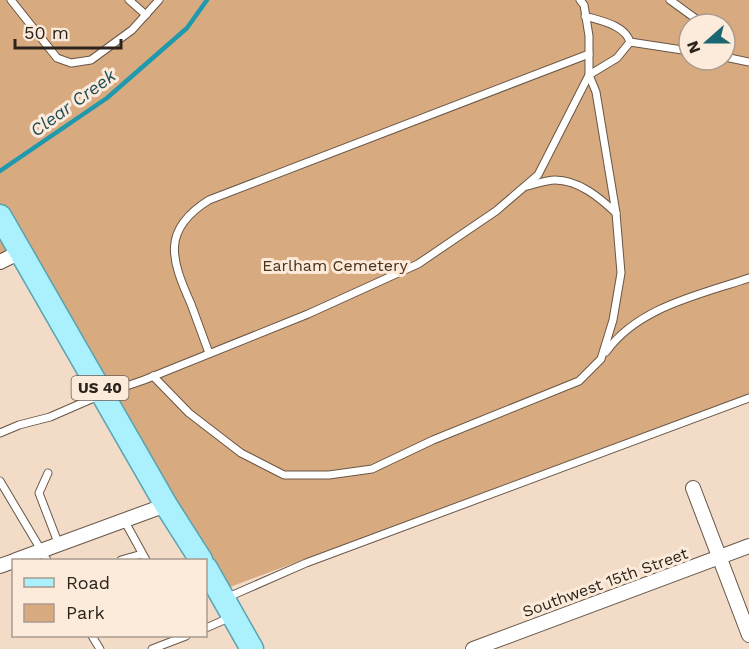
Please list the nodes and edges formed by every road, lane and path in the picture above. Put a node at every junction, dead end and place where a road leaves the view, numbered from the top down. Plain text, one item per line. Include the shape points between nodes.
1 (11, 0) edge
2 (129, 0) edge
3 (159, 0) edge
4 (580, 0) edge
5 (670, 0) edge
6 (686, 12) edge
7 (146, 15) junction
8 (585, 16) junction
9 (630, 42) junction
10 (677, 49) edge
11 (589, 54) junction
12 (590, 75) junction
13 (526, 186) junction
14 (616, 213) junction
15 (0, 216) edge
16 (22, 251) junction
17 (0, 262) edge
18 (749, 278) edge
19 (209, 353) junction
20 (601, 359) junction
21 (153, 376) junction
22 (103, 394) junction
23 (749, 398) edge
24 (0, 433) edge
25 (48, 473) dead end
26 (0, 481) edge
27 (693, 488) dead end
28 (166, 505) junction
29 (124, 520) junction
30 (59, 545) junction
31 (749, 546) edge
32 (44, 556) edge
33 (144, 557) edge
34 (720, 557) junction
35 (27, 559) edge
36 (200, 559) edge
37 (217, 592) edge
38 (207, 625) edge
39 (749, 635) edge
40 (183, 637) edge
41 (152, 649) edge
42 (252, 649) edge
43 (473, 649) edge

1 - 7 lane via 57,58 71,63 91,60
2 - 7 lane
3 - 7 lane
4 - 8 lane
5 - 6 lane
8 - 9 lane via 621,29
8 - 11 lane
9 - 10 lane
9 - 12 lane via 617,58
11 - 12 lane
11 - 19 lane via 209,200 190,211 174,245 177,273
12 - 13 lane via 538,175
12 - 14 lane
13 - 14 lane via 556,180 581,187
13 - 19 lane via 496,212 418,264
14 - 20 lane via 621,273
15 - 16 main road, US 40
16 - 17 street
16 - 22 main road, US 40
18 - 20 lane via 651,313 614,340
19 - 21 lane
20 - 21 lane via 579,381 372,469 329,475 284,475 241,453 189,413
21 - 22 lane
22 - 24 lane
22 - 28 main road, US 40
23 - 37 lane via 306,563
25 - 30 lane via 39,493
26 - 32 lane
27 - 34 street
28 - 29 street
28 - 36 main road, US 40
29 - 30 street
29 - 33 lane
30 - 32 street
31 - 34 street, Southwest 15th Street
32 - 35 street
34 - 39 street
34 - 43 street, Southwest 15th Street
37 - 38 lane
37 - 42 main road
40 - 41 lane

